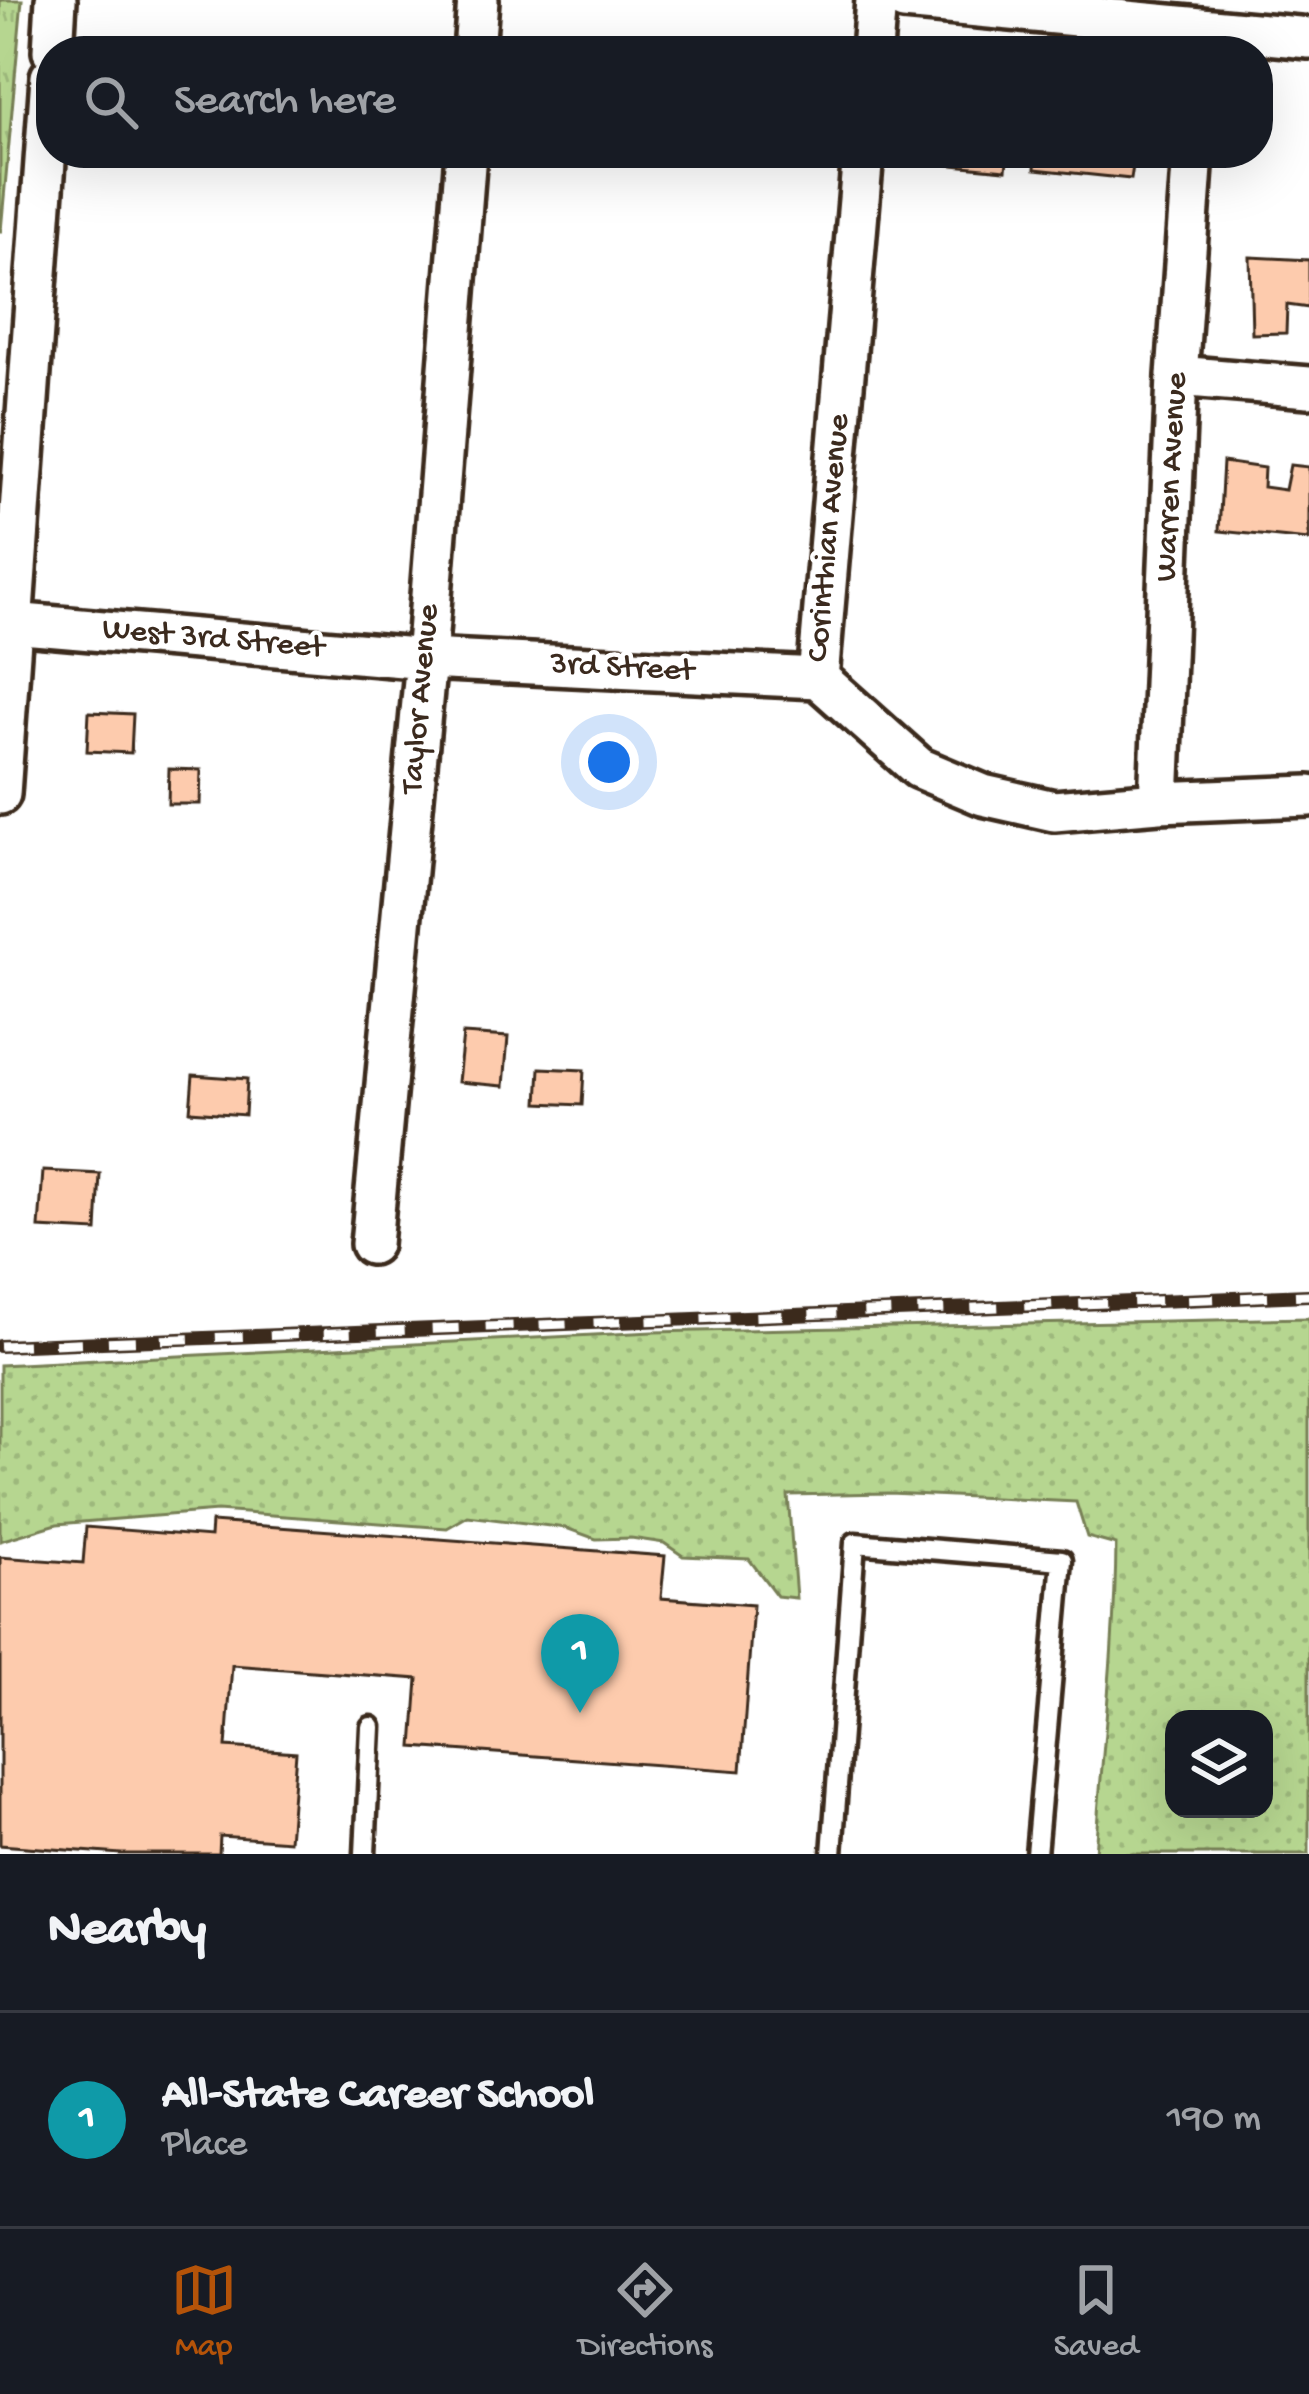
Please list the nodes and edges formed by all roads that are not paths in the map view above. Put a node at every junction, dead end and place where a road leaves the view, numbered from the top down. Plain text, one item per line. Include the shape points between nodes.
1 (56, 0) edge
2 (478, 0) edge
3 (876, 0) edge
4 (904, 0) edge
5 (54, 36) edge
6 (475, 36) edge
7 (873, 36) edge
8 (1171, 36) edge
9 (1309, 38) edge
10 (1273, 39) edge
11 (43, 168) edge
12 (465, 168) edge
13 (862, 168) edge
14 (1192, 168) edge
15 (1178, 376) junction
16 (1309, 387) edge
17 (6, 622) edge
18 (426, 658) junction
19 (818, 679) junction
20 (0, 794) edge
21 (1309, 796) edge
22 (1159, 802) junction
23 (371, 1244) dead end
24 (371, 1726) dead end
25 (364, 1854) edge
26 (832, 1854) edge
27 (1036, 1854) edge

1 - 5 street
2 - 6 street
3 - 7 street
4 - 8 street
9 - 10 street
11 - 17 street
12 - 18 street, Taylor Avenue
13 - 19 street, Corinthian Avenue
14 - 15 street, Warren Avenue
15 - 16 street
15 - 22 street, Warren Avenue
17 - 18 street, West 3rd Street
17 - 20 street
18 - 19 street, 3rd Street
18 - 23 street, Taylor Avenue
19 - 22 street, Corinthian Avenue via 919,768 982,795 1054,811
21 - 22 street, Corinthian Avenue
24 - 25 lane
26 - 27 lane via 856,1543 1062,1560

